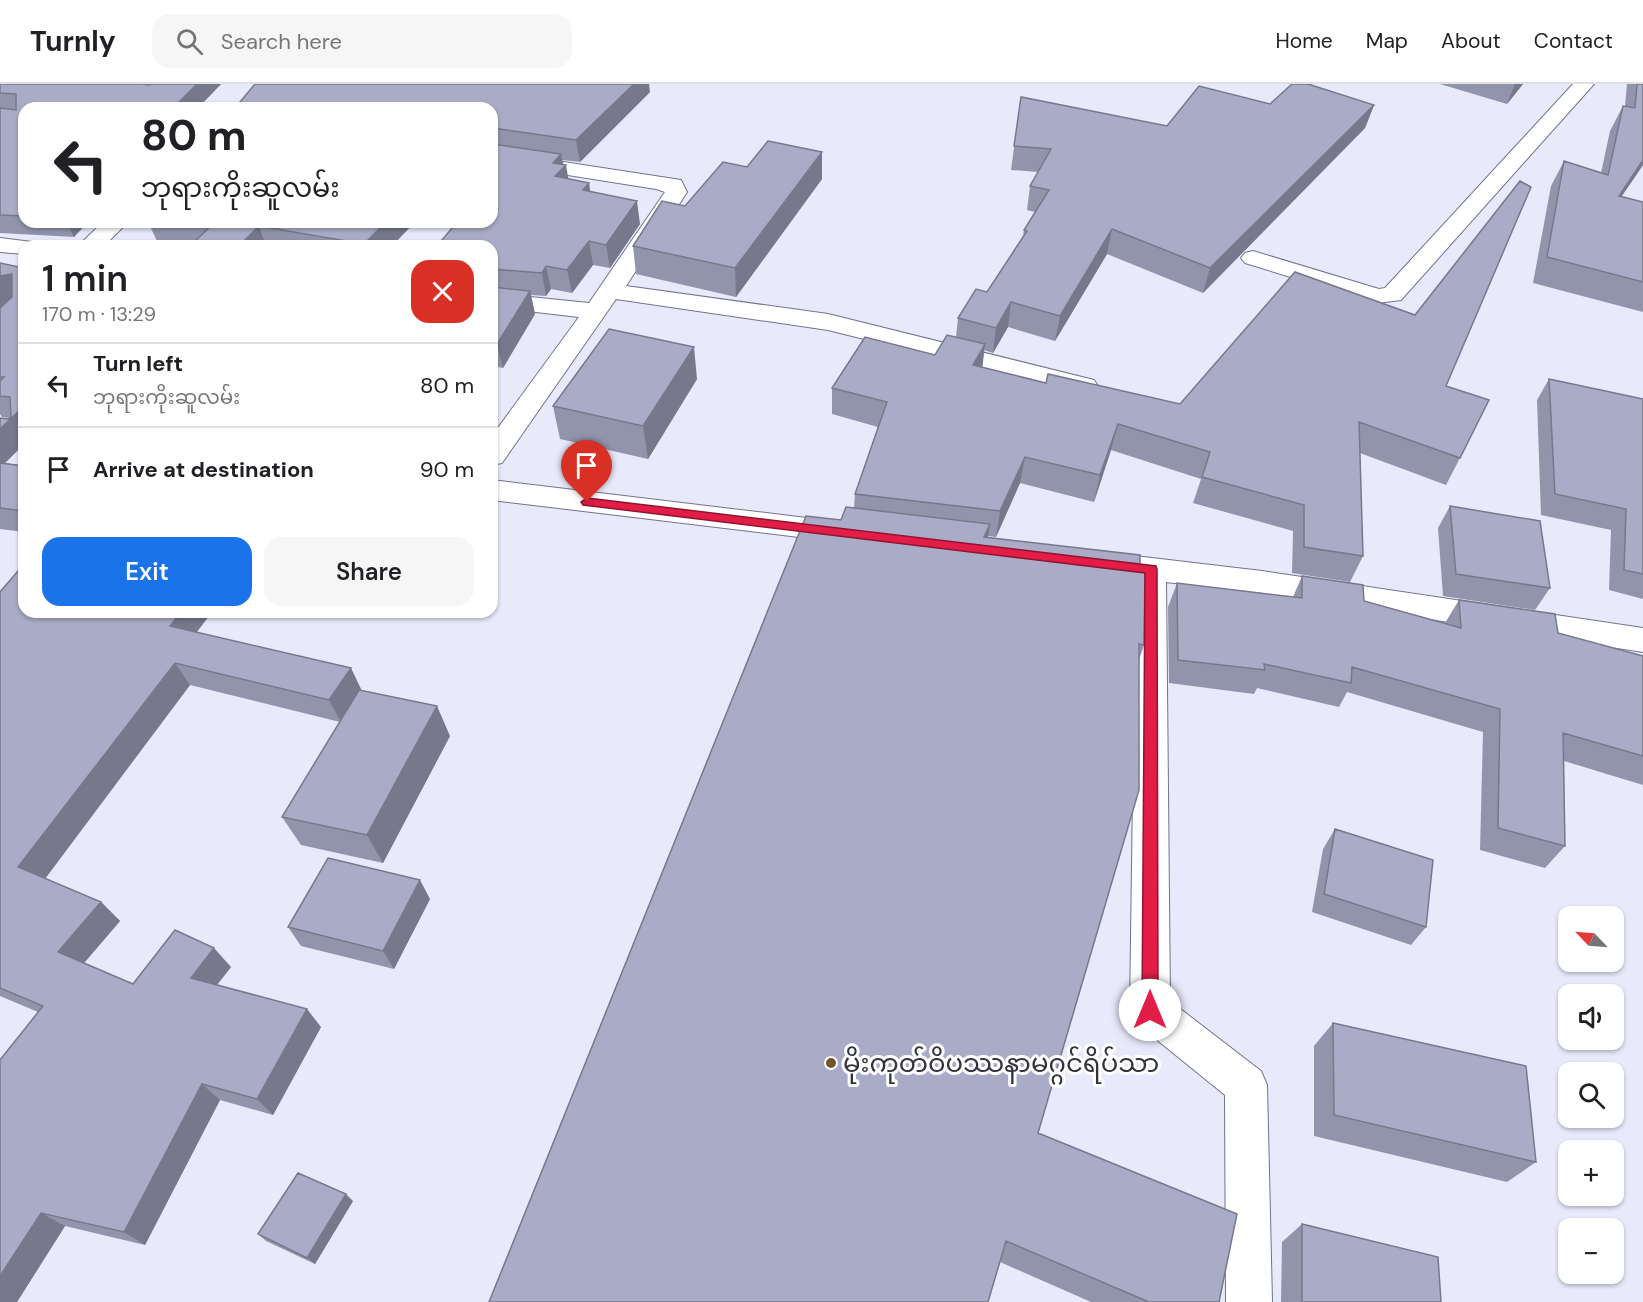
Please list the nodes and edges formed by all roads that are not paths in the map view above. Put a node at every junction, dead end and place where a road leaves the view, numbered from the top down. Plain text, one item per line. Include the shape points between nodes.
1 (1584, 84) edge
2 (498, 158) edge
3 (110, 228) edge
4 (96, 240) edge
5 (0, 245) edge
6 (18, 246) edge
7 (1253, 258) dead end
8 (610, 291) junction
9 (498, 301) edge
10 (594, 311) junction
11 (1085, 386) edge
12 (498, 447) edge
13 (498, 491) edge
14 (881, 537) edge
15 (1069, 559) edge
16 (1151, 569) junction
17 (1643, 640) edge
18 (1249, 1302) edge

1 - 7 street via 1392,295 1378,296
2 - 8 street via 673,185 676,192
3 - 4 street
5 - 6 street
8 - 10 street
8 - 11 street via 828,321
9 - 10 street
10 - 12 street
13 - 14 street
15 - 16 street
16 - 17 street
16 - 18 street via 1150,1010 1246,1085

